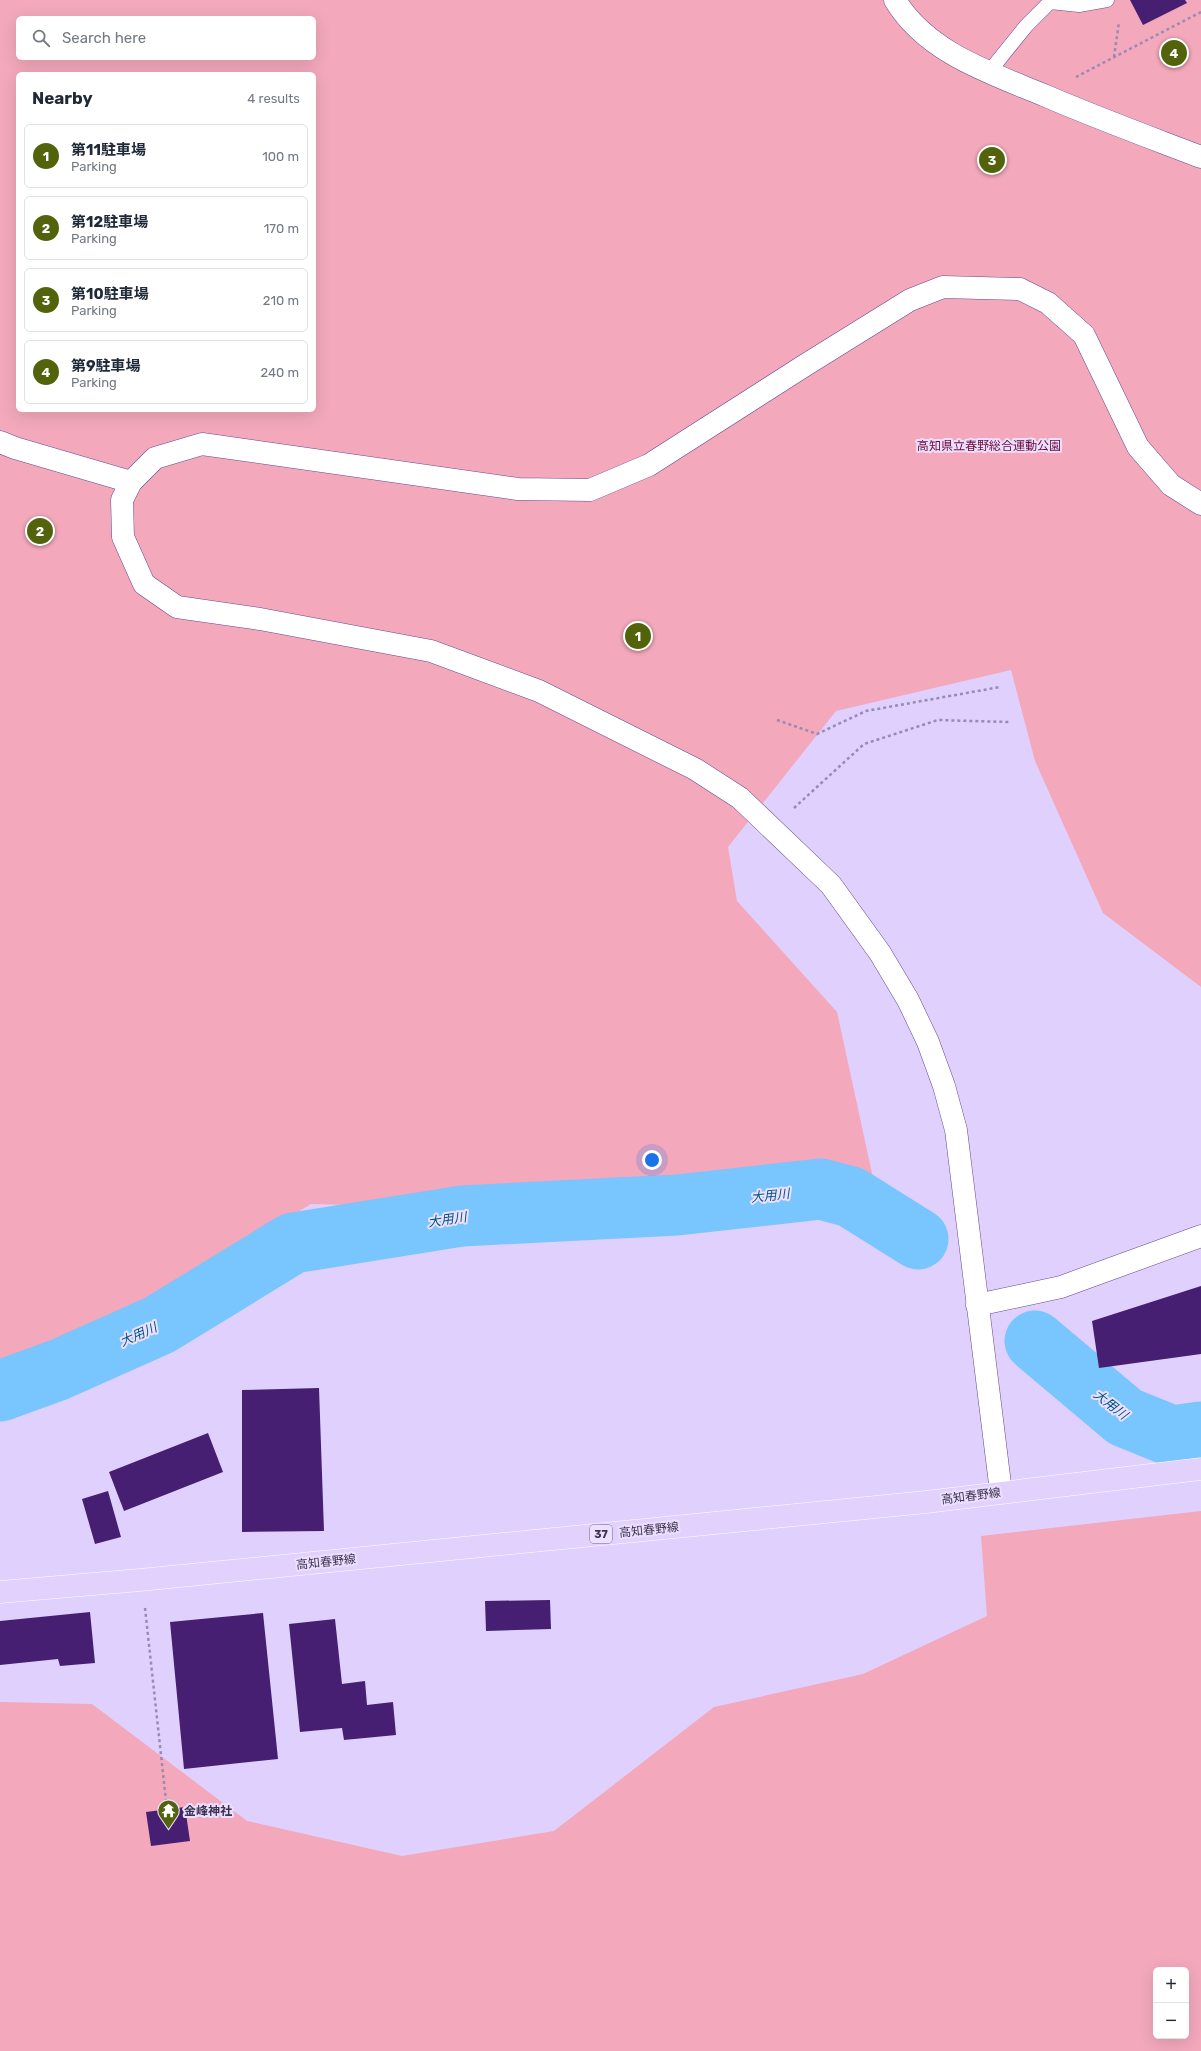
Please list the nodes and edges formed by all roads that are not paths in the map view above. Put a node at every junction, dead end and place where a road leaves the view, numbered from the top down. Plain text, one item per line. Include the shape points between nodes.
1 (895, 0) edge
2 (1107, 0) edge
3 (1051, 1) edge
4 (988, 72) junction
5 (1201, 157) edge
6 (0, 442) edge
7 (131, 482) junction
8 (1201, 504) edge
9 (1201, 1236) edge
10 (977, 1305) junction
11 (1201, 1469) edge
12 (1001, 1492) junction
13 (0, 1592) edge

1 - 4 street via 905,16 930,39 973,66
2 - 3 lane via 1079,5
3 - 4 lane via 1026,26
4 - 5 street via 1097,118
6 - 7 street
7 - 8 street via 155,458 202,444 518,489 590,490 649,466 910,300 943,287 977,287 1020,289 1048,303 1084,335 1138,447 1171,485
7 - 10 street via 122,500 122,537 144,584 177,608 260,619 431,651 539,691 695,769 740,798 831,885 880,953 908,1000 928,1042 944,1086 956,1130
9 - 10 street via 1061,1288
10 - 12 street
11 - 12 main road, 高知春野線 / 37
12 - 13 main road, 高知春野線 / 37 via 926,1502

